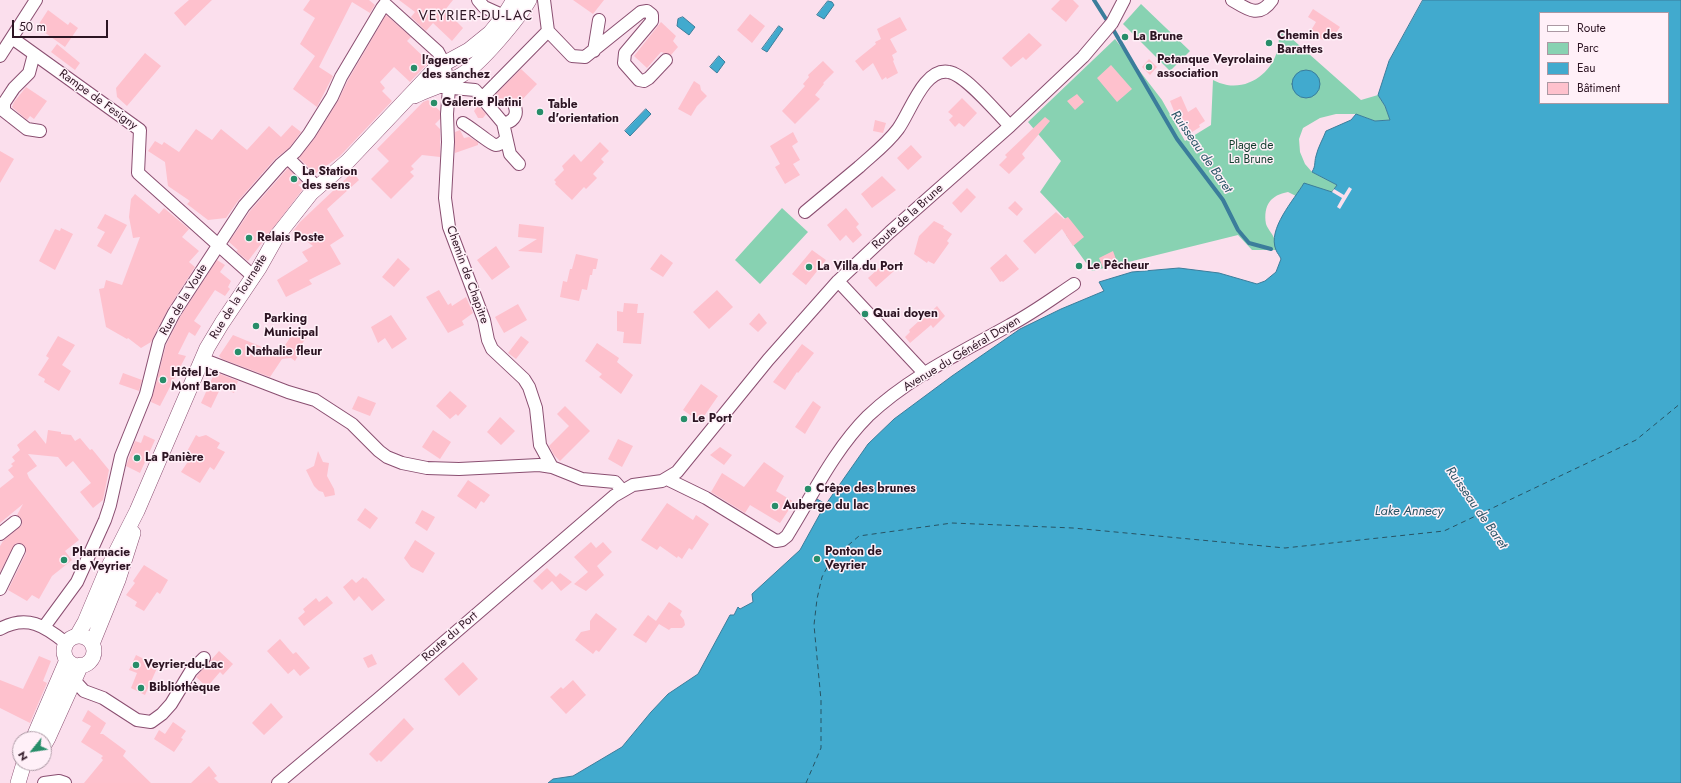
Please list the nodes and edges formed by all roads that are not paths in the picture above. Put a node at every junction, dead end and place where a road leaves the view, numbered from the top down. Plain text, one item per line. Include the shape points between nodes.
1 (36, 0) edge
2 (478, 0) edge
3 (514, 0) edge
4 (529, 0) edge
5 (544, 0) edge
6 (1124, 0) edge
7 (1232, 0) edge
8 (1272, 0) edge
9 (386, 2) edge
10 (504, 16) junction
11 (599, 20) dead end
12 (548, 32) junction
13 (12, 38) junction
14 (594, 51) junction
15 (34, 54) junction
16 (0, 56) edge
17 (666, 60) dead end
18 (444, 63) junction
19 (449, 84) junction
20 (482, 98) junction
21 (408, 99) junction
22 (515, 107) dead end
23 (463, 123) dead end
24 (503, 123) junction
25 (1010, 126) junction
26 (40, 131) dead end
27 (506, 139) junction
28 (288, 159) junction
29 (519, 164) dead end
30 (317, 187) junction
31 (805, 212) dead end
32 (217, 246) junction
33 (254, 277) junction
34 (838, 281) junction
35 (1074, 284) dead end
36 (202, 359) junction
37 (925, 374) junction
38 (552, 467) junction
39 (667, 479) junction
40 (622, 490) junction
41 (137, 511) junction
42 (15, 522) dead end
43 (0, 534) edge
44 (19, 550) dead end
45 (0, 589) edge
46 (44, 626) junction
47 (0, 629) edge
48 (71, 640) junction
49 (92, 644) junction
50 (204, 658) dead end
51 (67, 660) junction
52 (81, 665) junction
53 (74, 680) junction
54 (36, 731) edge
55 (51, 731) edge
56 (44, 783) edge
57 (65, 783) edge
58 (278, 783) edge

1 - 13 street
2 - 10 street via 484,7
3 - 10 main road, Rue de la Tournette
4 - 19 main road, Rue de la Tournette via 472,67
5 - 12 street
6 - 25 street, Route de la Brune via 1112,23 1083,58
7 - 8 street via 1249,11 1261,10
9 - 18 street via 438,52
9 - 28 street, Rue de la Voute via 310,134
10 - 18 main road, Rue de la Tournette via 490,33 469,50
11 - 14 street
12 - 14 street via 572,56 585,57
12 - 20 street
13 - 15 street, Rampe de Fesigny
13 - 16 street
14 - 17 street via 641,12 647,11 652,15 652,21 625,54 624,63 639,80 644,81
15 - 26 street via 30,73 14,88 4,103 4,111 27,129
15 - 32 street, Rampe de Fesigny via 140,130 138,173
18 - 19 street, Chemin de Chapitre
18 - 21 main road, Rue de la Tournette via 436,68
19 - 20 street via 475,90
19 - 21 main road, Rue de la Tournette via 434,87
19 - 38 street, Chemin de Chapitre via 445,198 449,226 484,320 492,349 529,387 537,415 540,445
20 - 24 street
21 - 30 main road, Rue de la Tournette via 348,161
22 - 24 street via 514,118
23 - 27 street via 476,130 491,144 501,144
24 - 27 street
25 - 31 street via 957,74 939,72 927,80 906,117 887,143
25 - 34 street, Route de la Brune
27 - 29 street via 510,154
28 - 30 street
28 - 32 street, Rue de la Voute via 244,206
30 - 33 main road, Rue de la Tournette via 289,219
32 - 33 street, Rampe de Fesigny
32 - 46 street, Rue de la Voute via 174,313 159,342 146,394 117,469 105,520 80,576
33 - 36 main road, Rue de la Tournette via 222,323
34 - 37 street
34 - 39 street, Route de la Brune via 768,360 677,472
35 - 37 street, Avenue du Général Doyen via 1024,318
36 - 38 street via 315,400 352,424 387,457 402,463 459,470 539,465
36 - 41 main road, Rue de la Tournette
37 - 39 street, Avenue du Général Doyen via 888,398 853,433 841,447 787,536 782,540 776,541 706,498
38 - 40 street via 582,479 615,482
39 - 40 street, Route de la Brune
40 - 58 street, Route du Port
41 - 48 main road, Rue de la Tournette via 106,572 85,622
41 - 49 main road, Rue de la Tournette via 120,574
42 - 43 street
44 - 45 street
46 - 47 street via 18,622
46 - 48 street
48 - 49 main road via 86,638
48 - 51 main road via 64,652
49 - 52 main road via 94,650 91,659
50 - 53 street via 191,671 171,704 151,722 137,720 103,698 84,691
51 - 52 main road
51 - 54 main road
52 - 53 main road
53 - 55 main road
56 - 57 street

